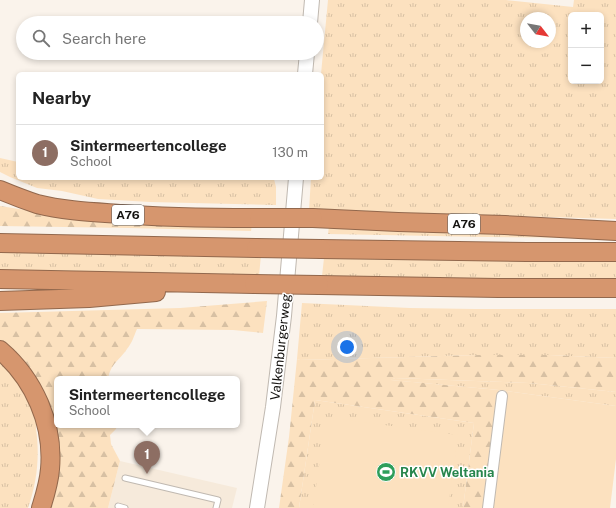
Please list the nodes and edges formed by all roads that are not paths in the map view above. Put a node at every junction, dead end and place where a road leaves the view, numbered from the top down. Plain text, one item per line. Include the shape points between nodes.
1 (312, 0) edge
2 (311, 16) edge
3 (306, 60) edge
4 (305, 72) edge
5 (295, 181) edge
6 (0, 190) edge
7 (616, 231) edge
8 (0, 243) edge
9 (616, 252) edge
10 (0, 279) edge
11 (248, 284) junction
12 (616, 288) edge
13 (0, 301) edge
14 (0, 350) edge
15 (502, 396) dead end
16 (126, 478) dead end
17 (118, 506) dead end
18 (41, 508) edge
19 (126, 508) edge
20 (216, 508) edge
21 (257, 508) edge
22 (488, 508) edge

1 - 2 street
3 - 4 street
5 - 21 street, Valkenburgerweg via 284,316
6 - 7 highway, A76, bridge via 37,204 112,214 313,218
8 - 9 highway, A76, bridge
10 - 11 highway
11 - 12 highway, bridge
11 - 13 highway via 90,298
14 - 18 highway via 16,364 32,388 46,425 50,468 46,495
15 - 22 street
16 - 20 lane via 218,500
17 - 19 lane

